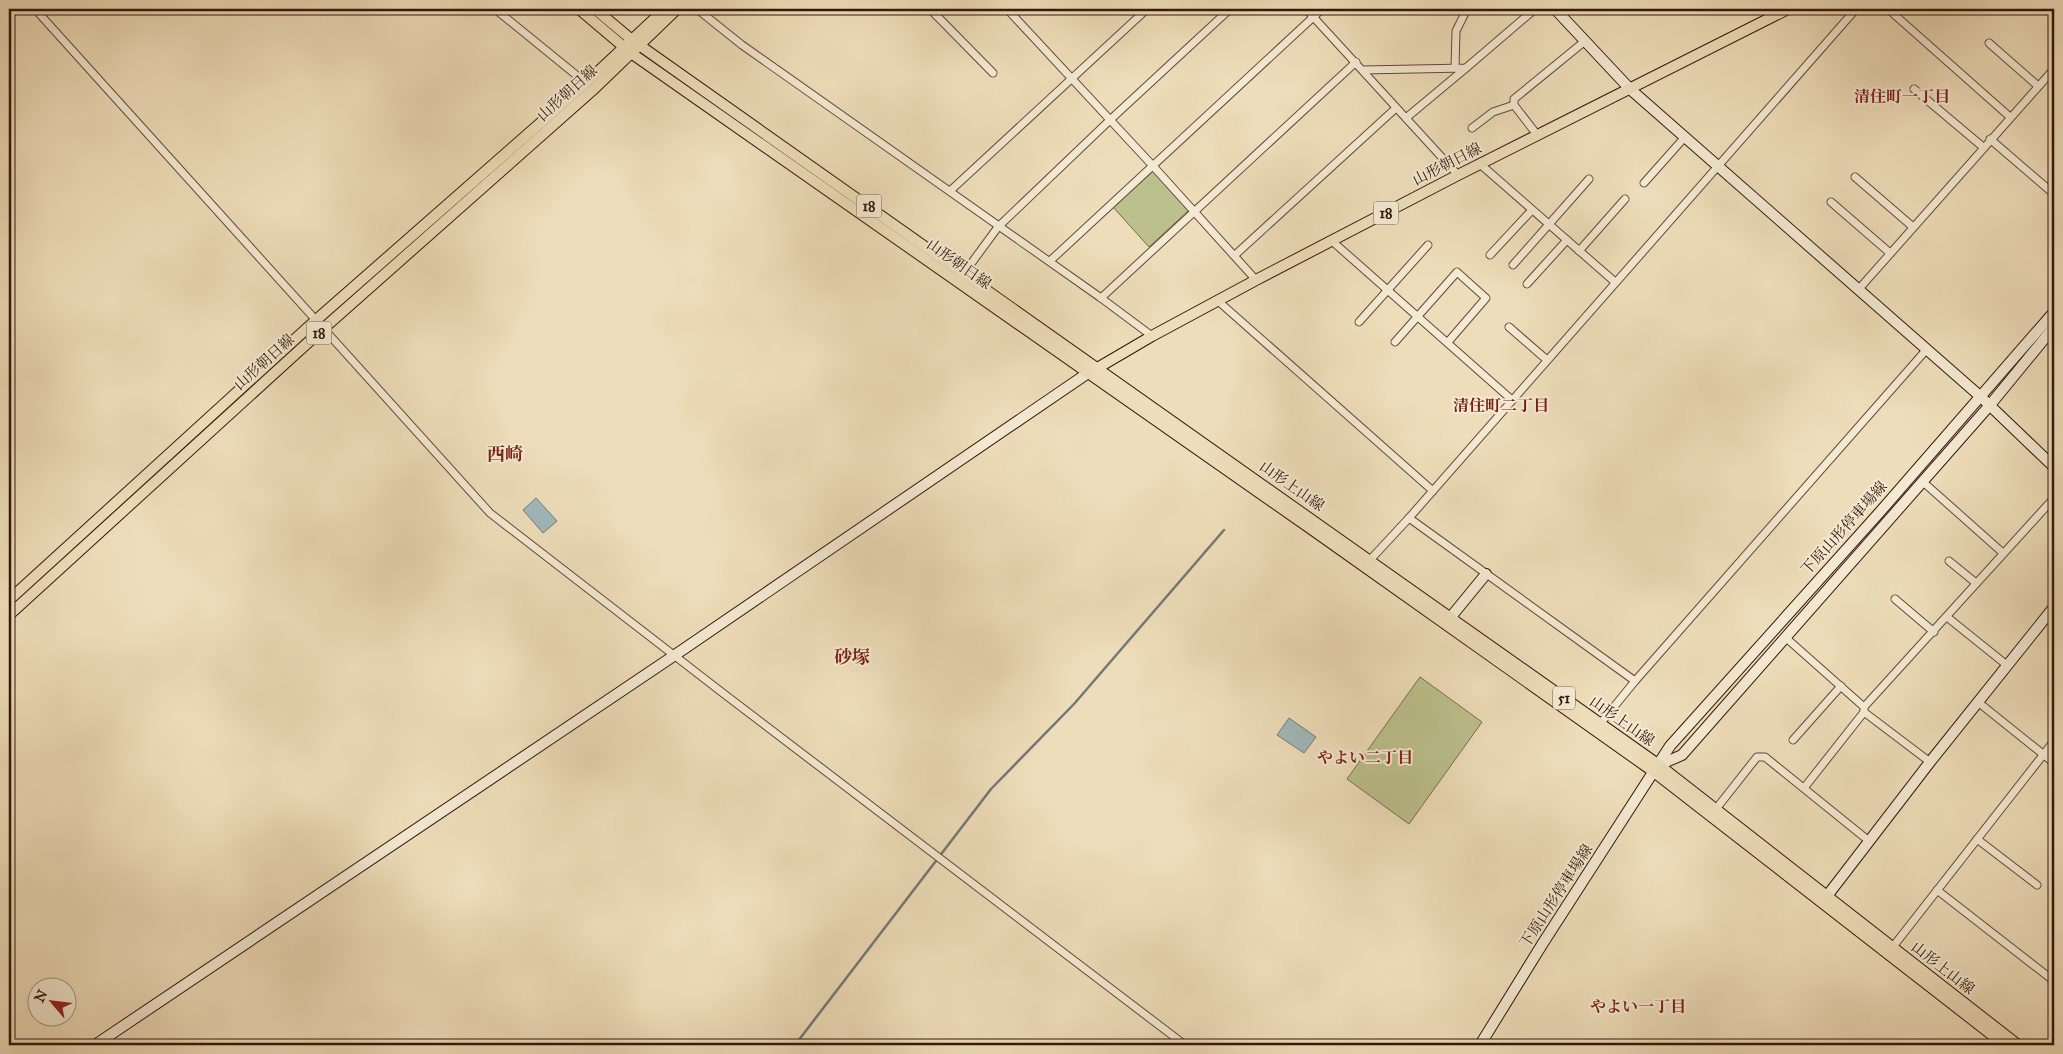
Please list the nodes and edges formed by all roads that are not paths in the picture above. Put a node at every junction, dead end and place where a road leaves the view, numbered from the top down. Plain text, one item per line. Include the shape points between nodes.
1 (35, 9) edge
2 (495, 9) edge
3 (579, 9) edge
4 (594, 9) edge
5 (666, 9) edge
6 (677, 9) edge
7 (697, 9) edge
8 (930, 9) edge
9 (1007, 9) edge
10 (1147, 9) edge
11 (1230, 9) edge
12 (1306, 9) edge
13 (1322, 9) edge
14 (1407, 9) edge
15 (1415, 9) edge
16 (1468, 9) edge
17 (1521, 9) edge
18 (1555, 9) edge
19 (1788, 9) edge
20 (1856, 9) edge
21 (1888, 9) edge
22 (1532, 11) edge
23 (1314, 16) junction
24 (1585, 41) junction
25 (1989, 43) dead end
26 (632, 46) junction
27 (1356, 62) junction
28 (1455, 68) junction
29 (1466, 68) junction
30 (2054, 69) edge
31 (1364, 70) junction
32 (993, 73) dead end
33 (1072, 78) junction
34 (586, 83) junction
35 (2038, 86) junction
36 (1630, 89) junction
37 (1914, 89) dead end
38 (1514, 105) junction
39 (1396, 108) junction
40 (2010, 117) junction
41 (1406, 118) junction
42 (1110, 120) junction
43 (1472, 128) dead end
44 (1538, 136) junction
45 (1684, 138) junction
46 (1990, 139) junction
47 (1983, 147) junction
48 (1480, 164) junction
49 (1153, 166) junction
50 (1718, 167) junction
51 (1458, 174) junction
52 (1855, 177) dead end
53 (1590, 179) dead end
54 (1644, 183) dead end
55 (950, 192) junction
56 (2054, 194) edge
57 (1625, 200) dead end
58 (1831, 202) dead end
59 (1194, 210) junction
60 (1532, 210) junction
61 (1549, 224) junction
62 (998, 227) junction
63 (1913, 228) junction
64 (1567, 240) junction
65 (1332, 241) junction
66 (1428, 245) dead end
67 (1579, 251) junction
68 (1890, 253) junction
69 (1490, 255) dead end
70 (1235, 256) junction
71 (1050, 261) junction
72 (1513, 265) dead end
73 (961, 277) junction
74 (1256, 280) junction
75 (1615, 282) junction
76 (1527, 284) dead end
77 (1388, 290) junction
78 (1858, 290) junction
79 (1101, 298) junction
80 (1217, 300) junction
81 (2054, 312) edge
82 (1418, 316) junction
83 (315, 321) junction
84 (1359, 322) dead end
85 (1509, 327) dead end
86 (324, 328) junction
87 (2054, 328) edge
88 (1152, 336) junction
89 (1395, 342) dead end
90 (1448, 342) junction
91 (1926, 349) junction
92 (1547, 360) junction
93 (1098, 368) junction
94 (1088, 373) junction
95 (1981, 397) junction
96 (1512, 400) junction
97 (1990, 405) junction
98 (2054, 467) edge
99 (1922, 481) junction
100 (1433, 490) junction
101 (2054, 498) edge
102 (1409, 518) junction
103 (2003, 553) junction
104 (1370, 560) junction
105 (1949, 561) dead end
106 (1486, 574) junction
107 (1976, 584) junction
108 (1895, 598) dead end
109 (9, 600) edge
110 (2054, 607) edge
111 (9, 615) edge
112 (1947, 617) junction
113 (1450, 618) junction
114 (1934, 632) junction
115 (1785, 637) junction
116 (675, 655) junction
117 (2008, 666) junction
118 (1635, 681) junction
119 (1841, 686) junction
120 (1978, 702) junction
121 (1864, 709) junction
122 (1600, 724) junction
123 (1793, 740) dead end
124 (2054, 741) edge
125 (2044, 755) junction
126 (1930, 762) junction
127 (2054, 763) edge
128 (1656, 768) junction
129 (1804, 788) junction
130 (1716, 809) junction
131 (1977, 839) junction
132 (1869, 841) junction
133 (2037, 885) dead end
134 (1937, 890) junction
135 (1827, 896) junction
136 (1892, 948) junction
137 (2054, 981) edge
138 (95, 1045) edge
139 (1185, 1045) edge
140 (1480, 1045) edge
141 (2005, 1045) edge
142 (2018, 1045) edge

1 - 83 street
2 - 34 street
3 - 26 main road
4 - 26 main road
5 - 26 main road
6 - 26 main road
7 - 55 street via 742,45
8 - 32 street
9 - 33 street
10 - 33 street
11 - 42 street
12 - 23 street
13 - 23 street
14 - 15 street
16 - 28 street via 1456,31
17 - 22 street
18 - 24 street
19 - 36 main road, 山形朝日線 / 18
20 - 50 street
21 - 40 street
22 - 29 street
23 - 27 street
23 - 49 street
24 - 36 street
24 - 38 street via 1514,99
25 - 35 street
26 - 34 main road, 山形朝日線 / 18
26 - 73 main road, 山形朝日線 / 18
26 - 86 main road, 山形朝日線 / 18 via 595,88
27 - 31 street
27 - 59 street
28 - 29 street
28 - 31 street
29 - 41 street
30 - 35 street
31 - 39 street
33 - 42 street
33 - 55 street
34 - 83 main road, 山形朝日線 / 18
35 - 40 street
36 - 44 main road, 山形朝日線 / 18
36 - 45 street
37 - 47 street
38 - 43 street via 1493,112
38 - 44 street
39 - 41 street
39 - 70 street
40 - 46 street
41 - 51 street
42 - 49 street
42 - 62 street
44 - 48 main road, 山形朝日線 / 18
45 - 50 street
45 - 54 street
46 - 47 street
46 - 56 street
47 - 63 street
48 - 51 main road, 山形朝日線 / 18
48 - 60 street
49 - 59 street
49 - 71 street
50 - 75 street
50 - 78 street
51 - 65 main road, 山形朝日線 / 18
52 - 63 street
53 - 61 street
55 - 62 street
57 - 67 street
58 - 68 street
59 - 70 street
59 - 79 street
60 - 61 street
60 - 69 street
61 - 64 street
61 - 72 street
62 - 71 street
62 - 73 street
63 - 68 street
64 - 67 street
64 - 76 street
65 - 74 main road, 山形朝日線 / 18
65 - 77 street
66 - 77 street
67 - 75 street
68 - 78 street
70 - 74 street
71 - 79 street
73 - 93 main road, 山形朝日線 / 18
73 - 94 main road, 山形朝日線 / 18
74 - 80 main road, 山形朝日線 / 18
75 - 92 street
77 - 82 street
77 - 84 street
78 - 91 street
79 - 88 street
80 - 88 main road, 山形朝日線 / 18
80 - 100 street
81 - 95 street, 下原山形停車場線
82 - 89 street
82 - 90 street
82 - 90 street via 1457,272 1479,291 1486,298
83 - 86 street
83 - 109 main road, 山形朝日線 / 18
85 - 92 street
86 - 111 main road, 山形朝日線 / 18
86 - 116 street via 490,513
87 - 97 street, 下原山形停車場線
88 - 93 main road, 山形朝日線 / 18
90 - 96 street
91 - 95 street
91 - 118 street
92 - 96 street
93 - 94 main road, 山形朝日線 / 18
93 - 104 main road, 山形上山線 / 51
94 - 116 street
94 - 128 main road, 山形上山線 / 51
95 - 97 street
95 - 128 street, 下原山形停車場線 via 1670,746
96 - 100 street
97 - 98 street
97 - 99 street, 下原山形停車場線
99 - 103 street
99 - 115 street, 下原山形停車場線
100 - 102 street
101 - 103 street
102 - 104 street
102 - 106 street
103 - 107 street
104 - 113 main road, 山形上山線 / 51
105 - 107 street
106 - 113 street
106 - 118 street
107 - 112 street
108 - 114 street
110 - 117 street
112 - 114 street
112 - 117 street
113 - 122 main road, 山形上山線 / 51
114 - 121 street
115 - 119 street
115 - 128 street, 下原山形停車場線 via 1682,755
116 - 138 street
116 - 139 street
117 - 120 street
118 - 122 street
119 - 121 street
119 - 123 street
120 - 125 street
120 - 126 street
121 - 126 street
121 - 129 street
122 - 128 main road, 山形上山線 / 51
124 - 125 street
125 - 127 street
125 - 131 street
126 - 132 street
128 - 130 main road, 山形上山線 / 51
128 - 140 street, 下原山形停車場線
128 - 141 main road, 山形上山線 / 51
129 - 130 street via 1765,757 1757,757
129 - 132 street
130 - 135 main road, 山形上山線 / 51
131 - 133 street
131 - 134 street
132 - 135 street
134 - 136 street
134 - 137 street
135 - 136 main road, 山形上山線 / 51
136 - 142 main road, 山形上山線 / 51

